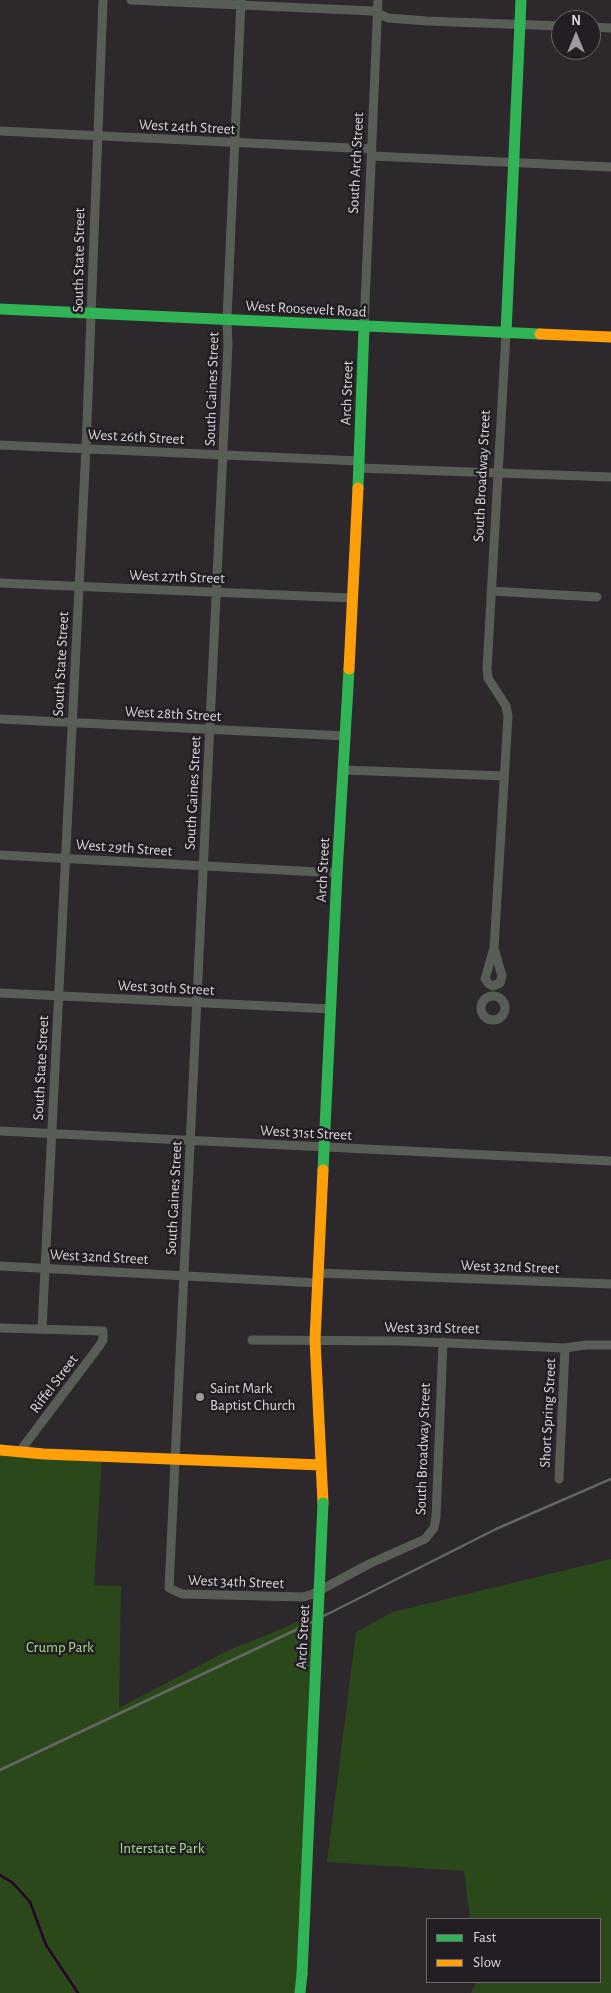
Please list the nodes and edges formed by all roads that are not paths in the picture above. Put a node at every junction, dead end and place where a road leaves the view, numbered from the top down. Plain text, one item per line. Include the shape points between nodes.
1 (103, 0) edge
2 (131, 0) edge
3 (378, 0) edge
4 (521, 0) edge
5 (241, 3) edge
6 (378, 14) junction
7 (519, 23) junction
8 (551, 25) edge
9 (0, 131) edge
10 (97, 136) junction
11 (234, 142) junction
12 (372, 153) junction
13 (514, 162) junction
14 (611, 167) edge
15 (0, 309) edge
16 (92, 314) junction
17 (227, 319) junction
18 (364, 327) junction
19 (506, 333) junction
20 (611, 337) edge
21 (0, 445) edge
22 (86, 448) junction
23 (223, 455) junction
24 (360, 465) junction
25 (497, 474) junction
26 (611, 477) edge
27 (0, 583) edge
28 (79, 587) junction
29 (491, 591) junction
30 (216, 592) junction
31 (597, 596) dead end
32 (352, 598) junction
33 (0, 719) edge
34 (72, 723) junction
35 (210, 730) junction
36 (346, 736) junction
37 (344, 770) junction
38 (504, 776) junction
39 (0, 855) edge
40 (66, 858) junction
41 (203, 866) junction
42 (337, 873) junction
43 (494, 948) junction
44 (493, 986) junction
45 (0, 992) edge
46 (59, 995) junction
47 (493, 996) dead end
48 (197, 1003) junction
49 (331, 1010) junction
50 (0, 1131) edge
51 (51, 1134) junction
52 (190, 1140) junction
53 (324, 1146) junction
54 (611, 1161) edge
55 (0, 1266) edge
56 (45, 1268) junction
57 (184, 1276) junction
58 (317, 1278) junction
59 (611, 1284) edge
60 (0, 1328) edge
61 (42, 1329) junction
62 (252, 1340) dead end
63 (315, 1340) junction
64 (443, 1342) junction
65 (611, 1345) edge
66 (564, 1348) junction
67 (0, 1450) edge
68 (20, 1451) junction
69 (175, 1460) junction
70 (321, 1465) junction
71 (559, 1479) dead end
72 (169, 1588) joint
73 (303, 1597) joint
74 (300, 1993) edge

1 - 10 street, South State Street
2 - 5 street
3 - 6 street, South Arch Street
4 - 7 main road, South Broadway Street
5 - 6 street via 373,11
5 - 11 street, South Gaines Street
6 - 7 street via 388,18 427,21
6 - 12 street, South Arch Street
7 - 8 street
7 - 13 main road, South Broadway Street
9 - 10 street, West 24th Street
10 - 11 street, West 24th Street
10 - 16 street, South State Street
11 - 12 street, West 24th Street
11 - 17 street, South Gaines Street
12 - 13 street, West 24th Street
12 - 18 street, South Arch Street
13 - 14 street, West 24th Street
13 - 19 main road, South Broadway Street
15 - 16 main road, West Roosevelt Road
16 - 17 main road, West Roosevelt Road
16 - 22 street, South State Street
17 - 18 main road, West Roosevelt Road
17 - 23 street, South Gaines Street
18 - 19 main road, West Roosevelt Road
18 - 24 main road, Arch Street
19 - 20 main road, West Roosevelt Road
19 - 25 street, South Broadway Street
21 - 22 street, West 26th Street
22 - 23 street, West 26th Street
22 - 28 street, South State Street
23 - 24 street, West 26th Street
23 - 30 street, South Gaines Street
24 - 25 street, West 26th Street
24 - 32 main road, Arch Street
25 - 26 street, West 26th Street
25 - 29 street, South Broadway Street
27 - 28 street, West 27th Street
28 - 30 street, West 27th Street
28 - 34 street, South State Street
29 - 31 street
29 - 38 street, South Broadway Street via 488,678 508,711
30 - 32 street, West 27th Street
30 - 35 street, South Gaines Street
32 - 36 main road, Arch Street
33 - 34 street, West 28th Street
34 - 35 street, West 28th Street
34 - 40 street, South State Street
35 - 36 street, West 28th Street
35 - 41 street, South Gaines Street
36 - 37 main road, Arch Street
37 - 38 street
37 - 42 main road, Arch Street
38 - 43 street, South Broadway Street
39 - 40 street, West 29th Street
40 - 41 street, West 29th Street
40 - 46 street, South State Street
41 - 42 street, West 29th Street
41 - 48 street, South Gaines Street
42 - 49 main road, Arch Street
43 - 44 street, South Broadway Street via 485,979
43 - 44 street, South Broadway Street via 502,976 500,983
44 - 47 street, South Broadway Street
45 - 46 street, West 30th Street
46 - 48 street, West 30th Street
46 - 51 street, South State Street
48 - 49 street, West 30th Street
48 - 52 street, South Gaines Street
49 - 53 main road, Arch Street
50 - 51 street, West 31st Street
51 - 52 street, West 31st Street
51 - 56 street, South State Street
52 - 53 street, West 31st Street
52 - 57 street, South Gaines Street
53 - 54 street, West 31st Street
53 - 58 main road, Arch Street
55 - 56 street, West 32nd Street
56 - 57 street, West 32nd Street
56 - 61 street, South State Street
57 - 58 street, West 32nd Street
57 - 69 street, South Gaines Street
58 - 59 street, West 32nd Street
58 - 63 main road, Arch Street
60 - 61 street
61 - 68 street, Riffel Street via 103,1331 103,1340
62 - 63 street, West 33rd Street
63 - 64 street, West 33rd Street
63 - 70 main road, Arch Street
64 - 66 street, West 33rd Street
64 - 73 street, South Broadway Street via 434,1528 418,1543
65 - 66 street, West 33rd Street via 586,1344
66 - 71 street, Short Spring Street
67 - 68 main road
68 - 69 main road
69 - 70 main road
69 - 72 street, South Gaines Street
70 - 74 main road, Arch Street, bridge via 324,1503
72 - 73 street, West 34th Street via 182,1594

